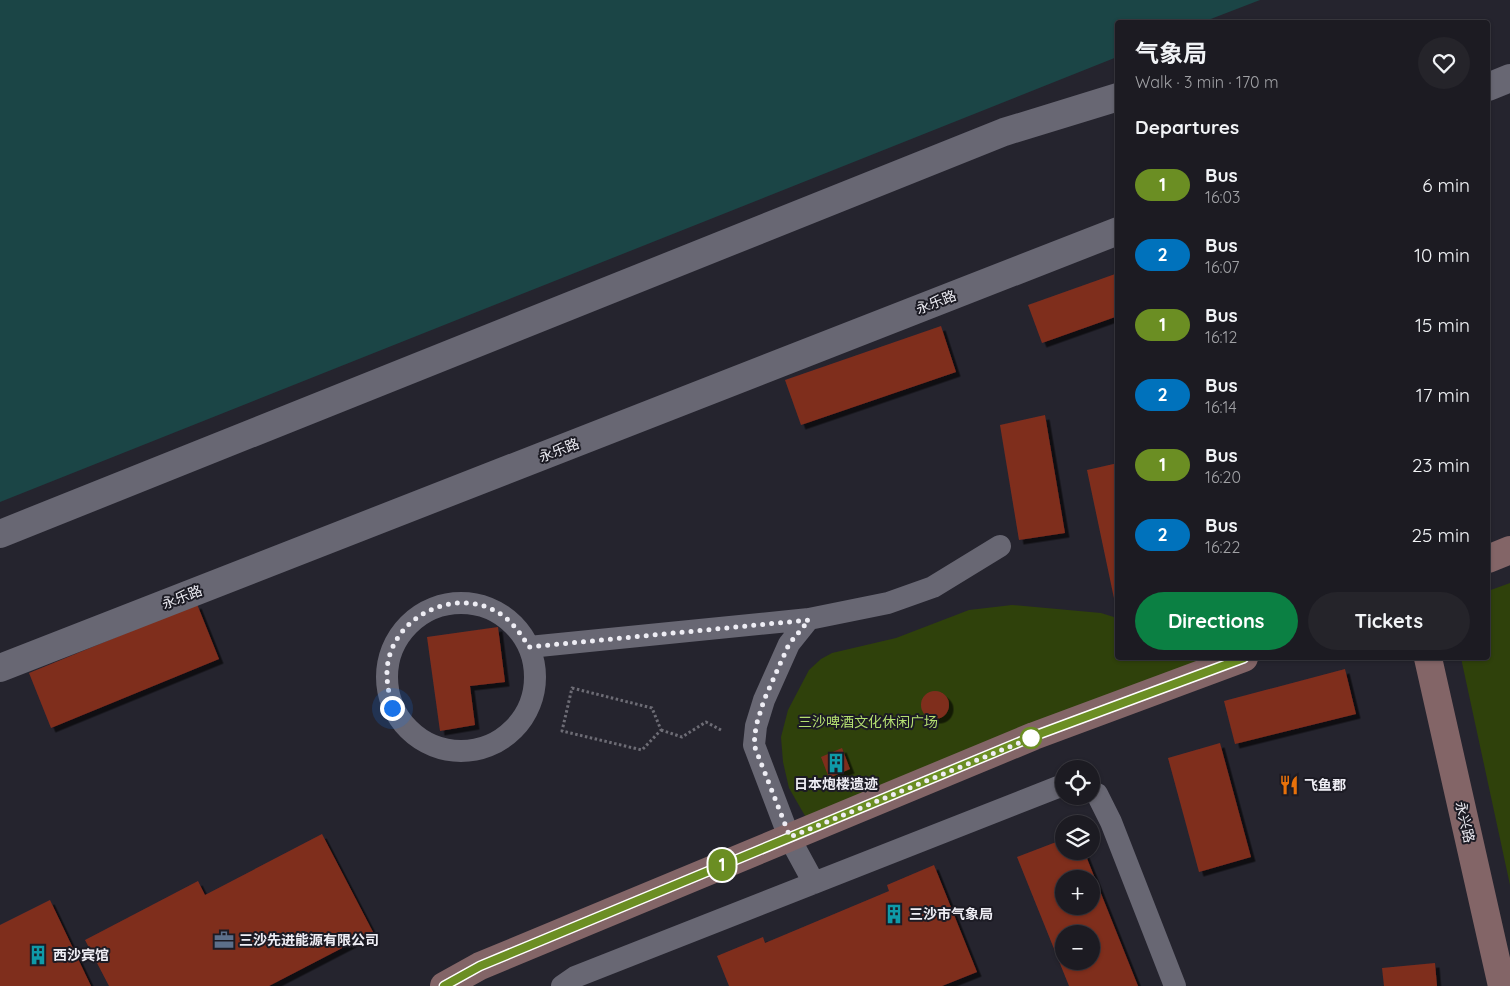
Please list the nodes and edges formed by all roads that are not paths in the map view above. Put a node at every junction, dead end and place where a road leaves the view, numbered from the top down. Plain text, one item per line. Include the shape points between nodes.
1 (1510, 78) edge
2 (1490, 85) edge
3 (1115, 98) edge
4 (1115, 232) edge
5 (0, 534) edge
6 (1000, 546) dead end
7 (1510, 550) edge
8 (1490, 559) edge
9 (809, 620) junction
10 (529, 647) junction
11 (1239, 660) edge
12 (1428, 660) edge
13 (0, 668) edge
14 (1055, 788) edge
15 (1100, 800) edge
16 (790, 837) junction
17 (814, 883) junction
18 (444, 986) edge
19 (562, 986) edge
20 (1175, 986) edge
21 (1502, 986) edge

1 - 2 street
3 - 5 street via 1004,132
4 - 13 street, 永乐路
6 - 9 lane via 933,587 888,603
7 - 8 street
9 - 10 lane
9 - 16 lane via 789,644 764,700 754,745
10 - 10 lane via 535,670 534,693 525,715 511,733 491,746 468,752 445,751 423,742 405,727 392,708 387,684 388,661 396,640 412,621 431,609 453,603 477,604 498,613 516,627
11 - 16 street via 1034,736
12 - 21 street, 永兴路
14 - 17 lane
15 - 20 lane via 1112,822
16 - 17 lane
16 - 18 street via 480,966
17 - 19 lane via 575,977

